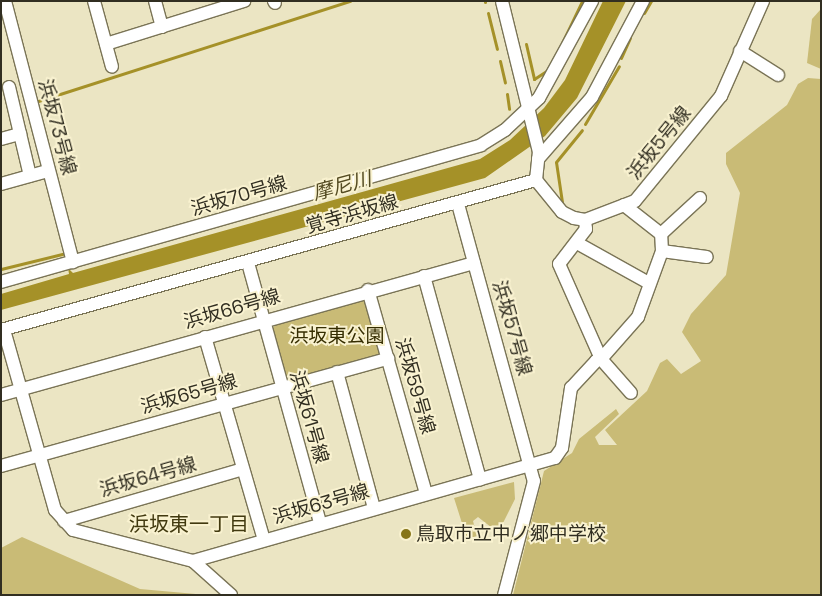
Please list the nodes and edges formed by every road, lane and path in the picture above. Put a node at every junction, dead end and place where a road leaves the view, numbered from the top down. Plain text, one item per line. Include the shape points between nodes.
1 (5, 1) edge
2 (94, 1) edge
3 (155, 1) edge
4 (244, 1) edge
5 (502, 1) edge
6 (592, 1) edge
7 (642, 1) edge
8 (763, 1) edge
9 (217, 5) edge
10 (162, 27) junction
11 (106, 44) junction
12 (740, 51) junction
13 (112, 68) dead end
14 (778, 75) dead end
15 (10, 87) edge
16 (528, 113) junction
17 (20, 134) junction
18 (1, 138) edge
19 (538, 155) junction
20 (44, 172) dead end
21 (30, 176) junction
22 (536, 180) junction
23 (1, 184) edge
24 (700, 198) dead end
25 (458, 204) junction
26 (624, 205) junction
27 (585, 220) junction
28 (661, 234) junction
29 (577, 243) junction
30 (662, 251) junction
31 (707, 257) dead end
32 (73, 262) junction
33 (248, 262) junction
34 (474, 263) junction
35 (424, 276) junction
36 (1, 282) edge
37 (649, 283) junction
38 (368, 290) junction
39 (262, 320) junction
40 (2, 330) edge
41 (204, 337) junction
42 (388, 359) junction
43 (601, 359) junction
44 (336, 372) junction
45 (280, 388) junction
46 (20, 389) junction
47 (631, 393) dead end
48 (1, 395) edge
49 (225, 404) junction
50 (38, 455) junction
51 (530, 462) junction
52 (1, 466) edge
53 (243, 470) junction
54 (480, 479) junction
55 (426, 493) junction
56 (374, 508) junction
57 (64, 520) junction
58 (320, 523) junction
59 (264, 540) junction
60 (193, 561) junction
61 (231, 595) edge
62 (504, 595) edge

1 - 32 street, 浜坂73号線
2 - 11 street
3 - 10 street
4 - 9 street
5 - 16 street
6 - 16 street, 浜坂70号線 via 558,70
7 - 19 street via 592,97
8 - 12 street, 浜坂5号線
9 - 10 street
10 - 11 street
11 - 13 street
12 - 14 street
12 - 26 street, 浜坂5号線 via 721,96 653,183 635,201
15 - 17 street
16 - 19 street
16 - 32 street, 浜坂70号線 via 500,134 467,152
17 - 18 street
17 - 21 street
19 - 22 street
20 - 21 street
21 - 23 street
22 - 25 street, 覚寺浜坂線
22 - 27 street via 562,212
24 - 28 street
25 - 33 street, 覚寺浜坂線
25 - 34 street, 浜坂57号線
26 - 27 street, 浜坂5号線
26 - 28 street
27 - 29 street
28 - 30 street
29 - 37 street
29 - 43 street via 559,264
30 - 31 street
30 - 37 street
32 - 36 street, 浜坂70号線
33 - 39 street, 浜坂61号線
33 - 40 street, 覚寺浜坂線
34 - 35 street, 浜坂66号線
34 - 51 street, 浜坂57号線
35 - 38 street, 浜坂66号線
35 - 54 street
37 - 43 street via 638,317
38 - 39 street, 浜坂66号線
38 - 42 street, 浜坂59号線
39 - 41 street, 浜坂66号線
39 - 45 street, 浜坂61号線
40 - 46 street
41 - 46 street, 浜坂66号線
41 - 49 street
42 - 44 street, 浜坂65号線
42 - 55 street, 浜坂59号線
43 - 47 street
43 - 51 street, 浜坂63号線 via 571,388 562,448 555,458
44 - 45 street, 浜坂65号線
44 - 56 street
45 - 49 street, 浜坂65号線
45 - 58 street, 浜坂61号線
46 - 48 street, 浜坂66号線
46 - 50 street
49 - 50 street, 浜坂65号線
49 - 53 street
50 - 52 street, 浜坂65号線
50 - 57 street via 55,510
51 - 54 street, 浜坂63号線
51 - 62 street, 浜坂57号線 via 532,498 512,550 513,571
53 - 57 street, 浜坂64号線
53 - 59 street
54 - 55 street, 浜坂63号線
55 - 56 street, 浜坂63号線
56 - 58 street, 浜坂63号線
57 - 60 street via 73,530
58 - 59 street, 浜坂63号線
59 - 60 street, 浜坂63号線
60 - 61 street

